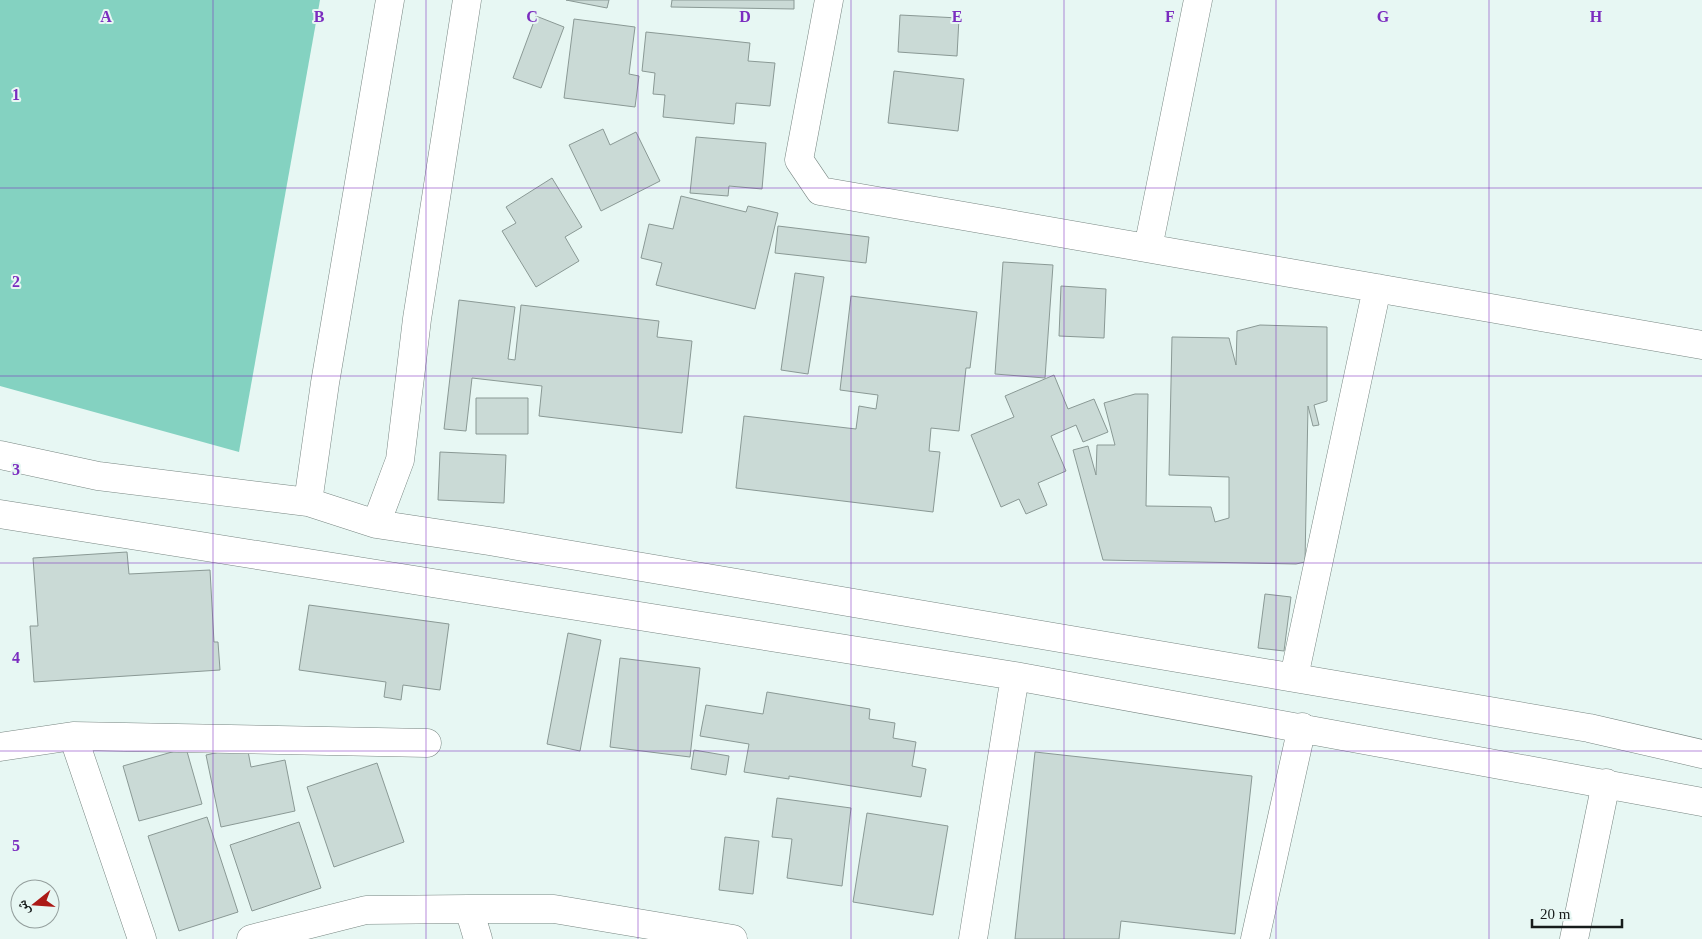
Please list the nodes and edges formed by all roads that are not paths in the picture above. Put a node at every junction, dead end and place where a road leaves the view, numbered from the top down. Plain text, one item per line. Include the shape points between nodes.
1 (390, 0) edge
2 (467, 0) edge
3 (829, 0) edge
4 (1198, 0) edge
5 (1148, 248) junction
6 (1377, 288) junction
7 (1702, 345) edge
8 (0, 455) edge
9 (308, 502) junction
10 (0, 514) edge
11 (376, 524) junction
12 (1015, 676) junction
13 (1294, 678) junction
14 (1302, 728) junction
15 (73, 736) junction
16 (426, 743) dead end
17 (0, 747) edge
18 (1702, 754) edge
19 (1606, 782) junction
20 (1702, 802) edge
21 (469, 909) junction
22 (647, 932) edge
23 (142, 939) edge
24 (252, 939) edge
25 (478, 939) edge
26 (733, 939) edge
27 (973, 939) edge
28 (1254, 939) edge
29 (1574, 939) edge

1 - 9 street
2 - 11 street via 417,319 400,460
3 - 5 street via 799,160 820,191
4 - 5 street
5 - 6 street
6 - 7 street
6 - 13 street
8 - 9 street via 98,476
9 - 11 street
10 - 12 street
11 - 13 street
12 - 14 street
12 - 27 street
13 - 18 street via 1589,728
14 - 19 street
14 - 28 street
15 - 16 street
15 - 17 street
15 - 23 street
19 - 20 street
19 - 29 street
21 - 22 street via 554,909
21 - 24 street via 366,910
21 - 25 street
22 - 26 street

